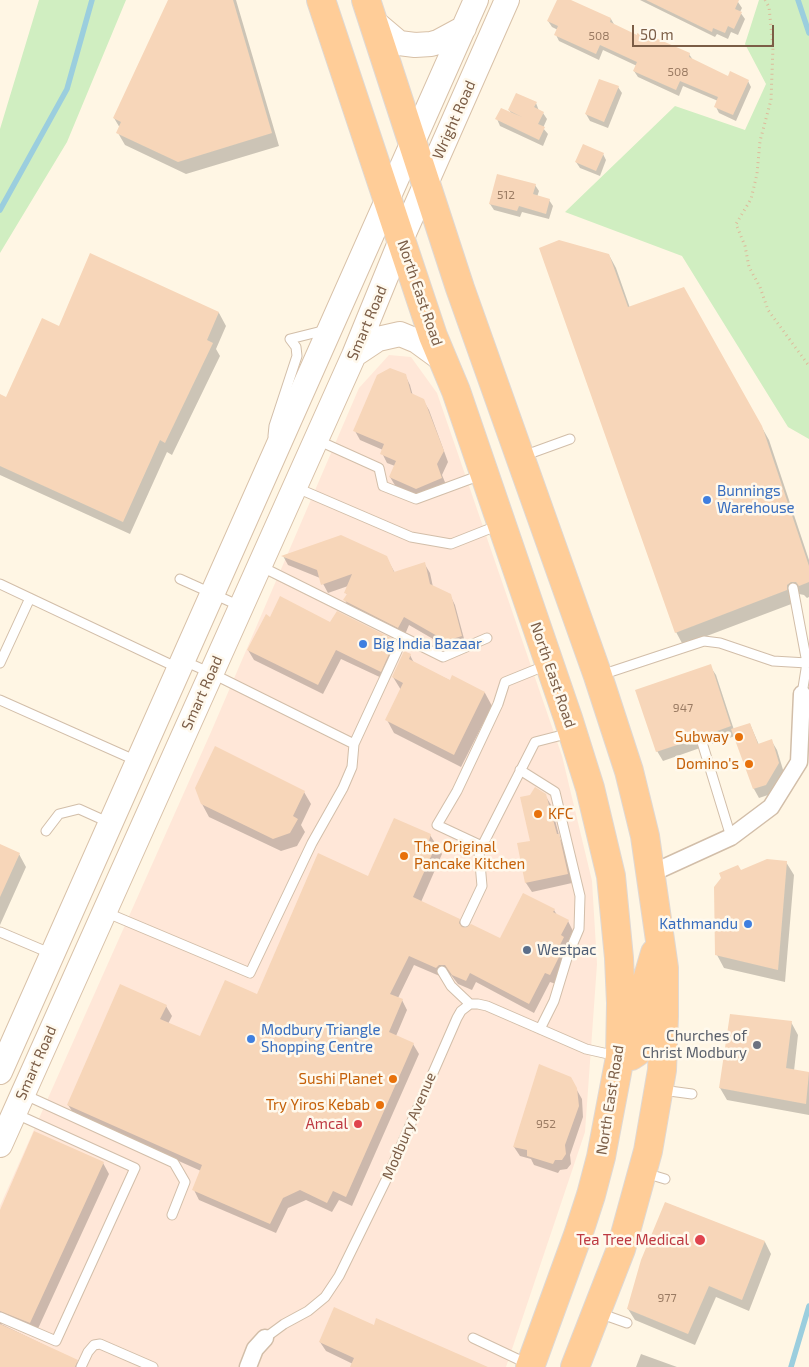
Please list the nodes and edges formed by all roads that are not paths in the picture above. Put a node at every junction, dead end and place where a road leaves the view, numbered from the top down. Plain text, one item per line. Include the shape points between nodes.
1 (321, 0) edge
2 (476, 0) edge
3 (507, 0) edge
4 (370, 11) edge
5 (464, 28) junction
6 (412, 145) junction
7 (426, 185) junction
8 (388, 201) junction
9 (401, 240) junction
10 (331, 329) junction
11 (354, 356) junction
12 (443, 360) junction
13 (316, 439) junction
14 (570, 440) dead end
15 (520, 457) junction
16 (267, 473) junction
17 (484, 474) junction
18 (294, 486) junction
19 (501, 525) junction
20 (259, 565) junction
21 (180, 579) dead end
22 (0, 584) edge
23 (792, 588) dead end
24 (212, 594) junction
25 (30, 598) junction
26 (240, 606) junction
27 (403, 638) junction
28 (487, 638) dead end
29 (808, 661) edge
30 (0, 663) edge
31 (181, 664) junction
32 (549, 664) junction
33 (211, 673) junction
34 (598, 676) junction
35 (802, 694) joint
36 (0, 700) edge
37 (573, 733) junction
38 (701, 739) dead end
39 (354, 744) junction
40 (138, 762) junction
41 (520, 770) junction
42 (110, 823) junction
43 (46, 831) dead end
44 (731, 838) junction
45 (482, 846) junction
46 (650, 874) junction
47 (612, 885) junction
48 (104, 911) junction
49 (465, 922) dead end
50 (0, 932) edge
51 (660, 940) junction
52 (53, 954) junction
53 (442, 971) dead end
54 (470, 1004) junction
55 (540, 1029) junction
56 (620, 1057) junction
57 (0, 1072) edge
58 (658, 1090) junction
59 (692, 1094) dead end
60 (18, 1103) junction
61 (0, 1145) edge
62 (172, 1215) dead end
63 (596, 1312) junction
64 (0, 1317) edge
65 (628, 1323) dead end
66 (265, 1338) joint
67 (473, 1338) dead end
68 (530, 1366) edge
69 (81, 1367) edge
70 (153, 1367) edge
71 (248, 1367) edge
72 (574, 1367) edge

1 - 8 highway, North East Road
2 - 5 main road, Wright Road
3 - 7 main road, Wright Road
4 - 5 main road via 399,42 415,45 438,42
4 - 6 highway
5 - 6 main road, Wright Road
6 - 7 highway
6 - 8 main road, Wright Road
7 - 9 main road, Wright Road
7 - 15 highway
8 - 9 highway, North East Road
8 - 10 main road, Smart Road
9 - 11 main road, Smart Road
9 - 12 highway, North East Road
10 - 16 main road, Smart Road
10 - 16 lane via 290,339 296,347 297,356 274,426
11 - 12 main road via 378,339 400,334 417,341
11 - 13 main road, Smart Road
12 - 17 highway, North East Road
13 - 17 lane via 379,468 383,486 416,499
13 - 18 main road, Smart Road
14 - 15 lane
15 - 34 highway
16 - 24 main road, Smart Road
17 - 19 highway, North East Road
18 - 19 lane via 411,537 451,544
18 - 20 main road, Smart Road
19 - 32 highway, North East Road
20 - 26 main road, Smart Road
20 - 27 lane
21 - 24 lane
22 - 25 lane
23 - 29 lane
24 - 26 lane
24 - 31 main road, Smart Road
25 - 30 lane
25 - 31 lane
26 - 33 main road, Smart Road
27 - 28 lane via 442,657
27 - 39 lane
29 - 34 lane via 773,661 720,643 704,641
29 - 35 lane
31 - 33 lane
31 - 40 main road, Smart Road
32 - 37 highway, North East Road
32 - 45 lane via 505,682 498,704 437,826
33 - 39 lane
33 - 48 main road, Smart Road
34 - 46 highway via 629,771 645,836
35 - 44 street via 799,762 771,807
36 - 40 lane
37 - 41 lane via 535,742
37 - 47 highway, North East Road via 590,788
38 - 44 lane
39 - 48 lane via 352,766 343,788 312,843 250,973
40 - 42 main road, Smart Road
41 - 45 lane
41 - 55 lane via 556,792 580,896 579,929 554,1001
42 - 43 lane via 79,808 59,814
42 - 52 main road, Smart Road
44 - 46 street
45 - 49 lane via 479,852 482,886
46 - 47 highway
46 - 51 highway
47 - 56 highway, North East Road via 619,958
48 - 60 main road, Smart Road
50 - 52 lane
51 - 56 highway via 645,987 643,1027 637,1052
51 - 58 highway via 664,968 664,1016
52 - 57 main road, Smart Road
53 - 54 lane via 451,986
54 - 55 lane via 487,1006
54 - 66 lane, Modbury Avenue via 457,1018 387,1178 339,1276 325,1297
55 - 56 lane via 586,1049
56 - 68 highway, North East Road via 591,1195
58 - 59 lane
58 - 63 highway via 648,1152 654,1176
60 - 61 main road, Smart Road
60 - 62 lane via 174,1163 185,1182
60 - 64 lane via 135,1168 56,1341
63 - 65 lane
63 - 72 highway
66 - 71 street, Modbury Avenue via 255,1349
67 - 68 lane
69 - 70 lane via 88,1352 100,1344

